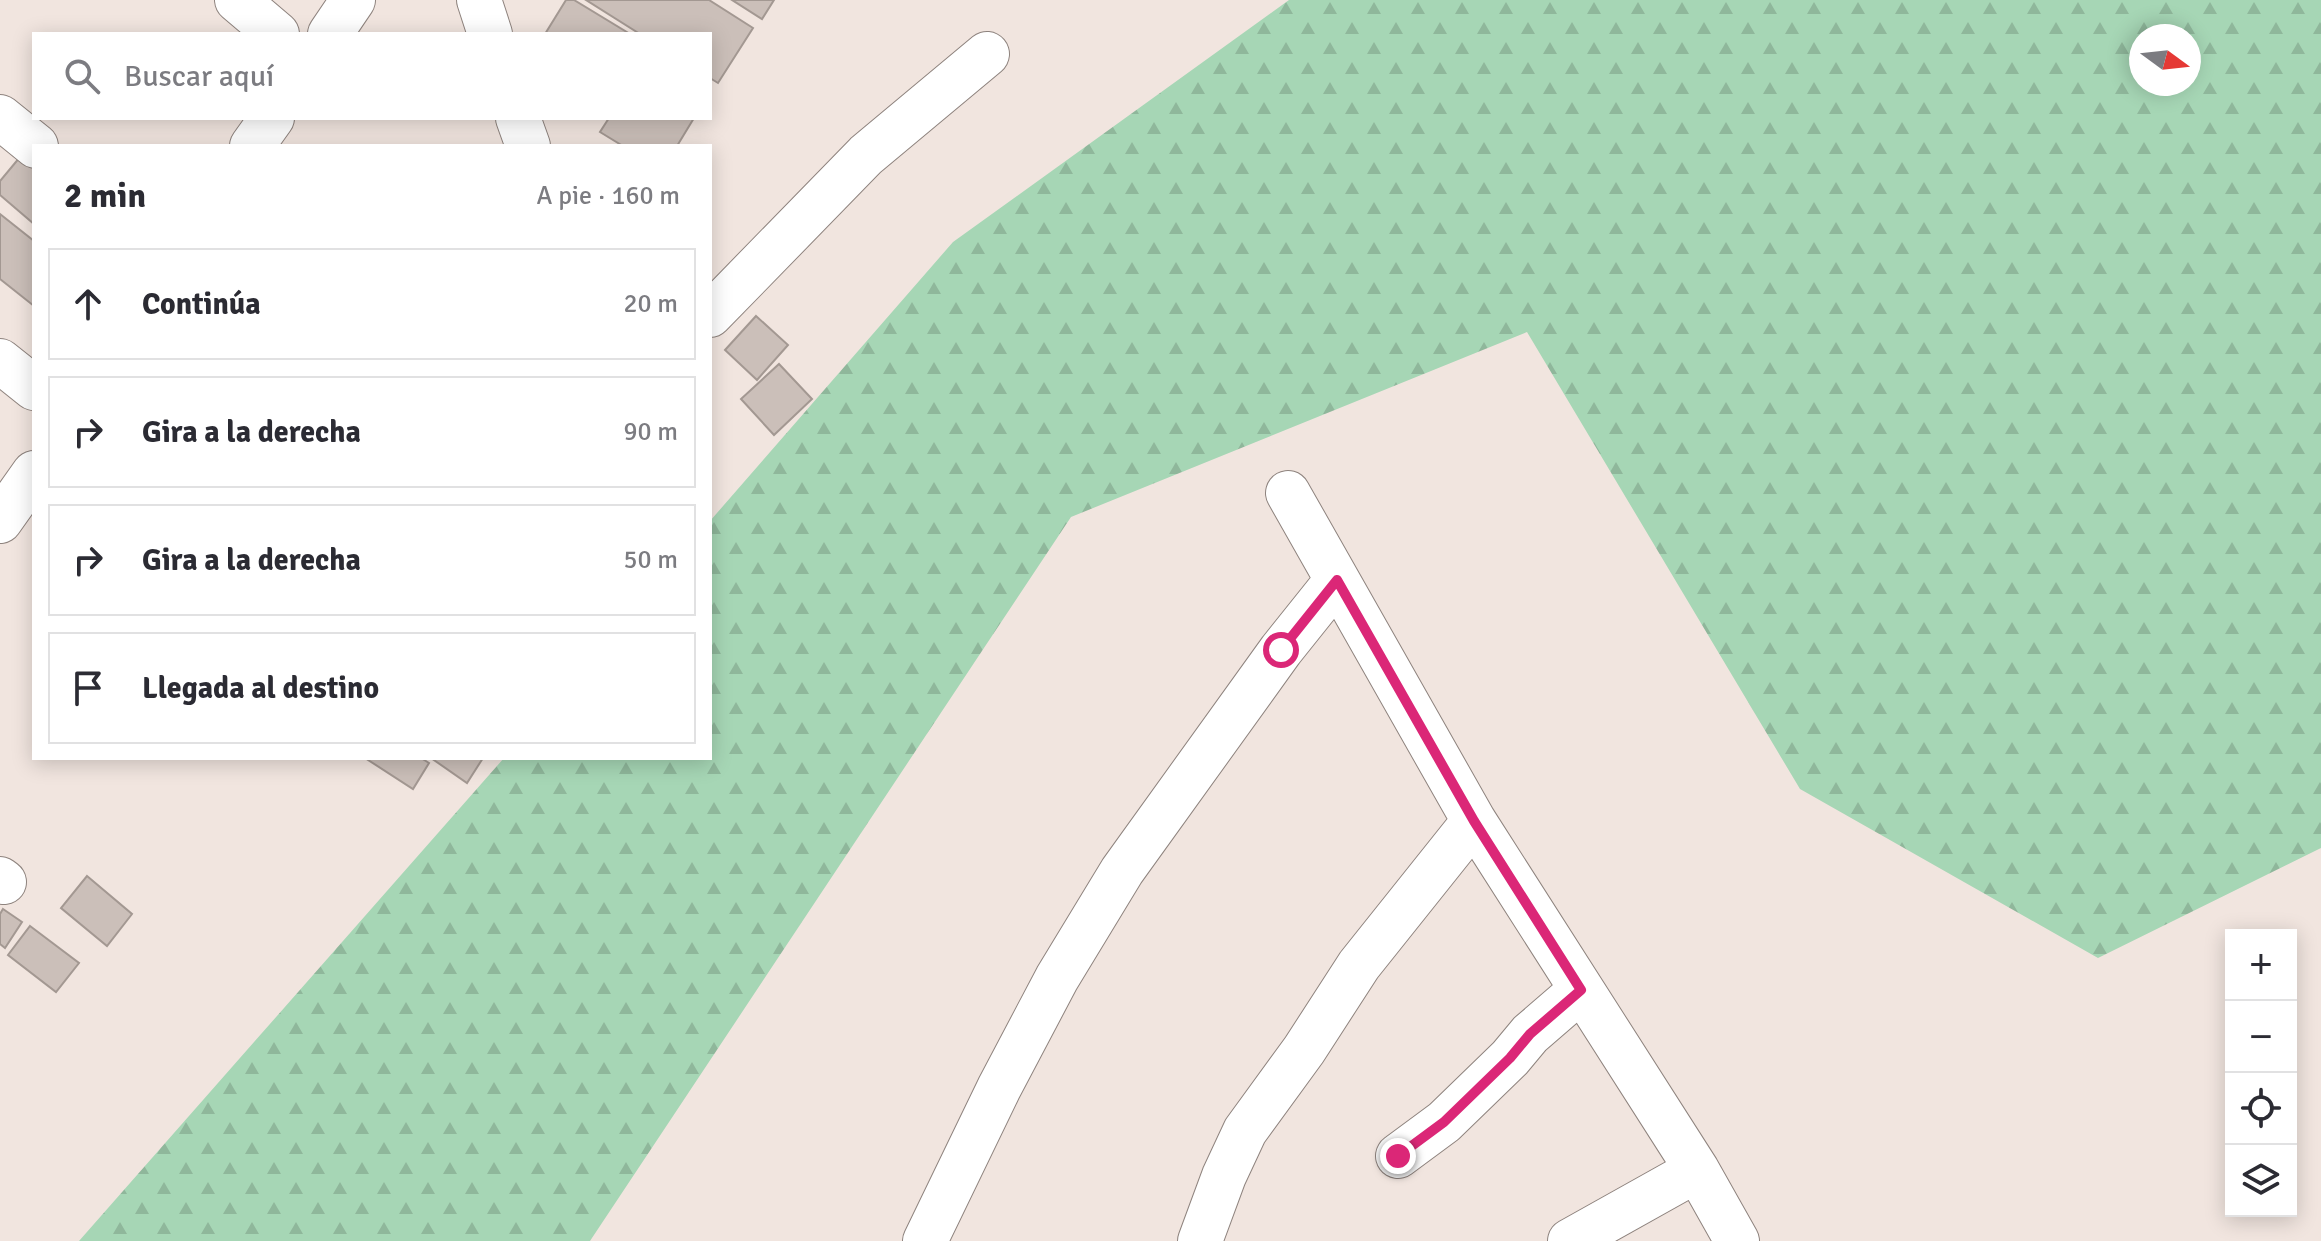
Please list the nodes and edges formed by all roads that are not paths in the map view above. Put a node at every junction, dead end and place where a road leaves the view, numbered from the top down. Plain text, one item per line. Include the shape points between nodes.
1 (237, 0) edge
2 (353, 0) edge
3 (479, 0) edge
4 (275, 32) edge
5 (331, 32) edge
6 (489, 32) edge
7 (987, 54) dead end
8 (0, 117) edge
9 (271, 120) edge
10 (519, 120) edge
11 (34, 144) edge
12 (253, 144) edge
13 (527, 144) edge
14 (712, 313) edge
15 (0, 361) edge
16 (32, 386) edge
17 (32, 476) edge
18 (1288, 493) dead end
19 (0, 521) edge
20 (1337, 580) junction
21 (1474, 821) junction
22 (1581, 990) junction
23 (1398, 1156) dead end
24 (1697, 1170) junction
25 (925, 1241) edge
26 (1200, 1241) edge
27 (1570, 1241) edge
28 (1737, 1241) edge

1 - 4 main road
2 - 5 main road
3 - 6 main road
7 - 14 main road via 866,155
8 - 11 main road
9 - 12 main road
10 - 13 main road
15 - 16 main road
17 - 19 main road
18 - 20 main road
20 - 21 main road
20 - 25 main road via 1122,871 1057,978
21 - 22 main road
21 - 26 main road via 1359,965 1245,1131
22 - 23 main road via 1444,1122
22 - 24 main road
24 - 27 main road
24 - 28 main road

